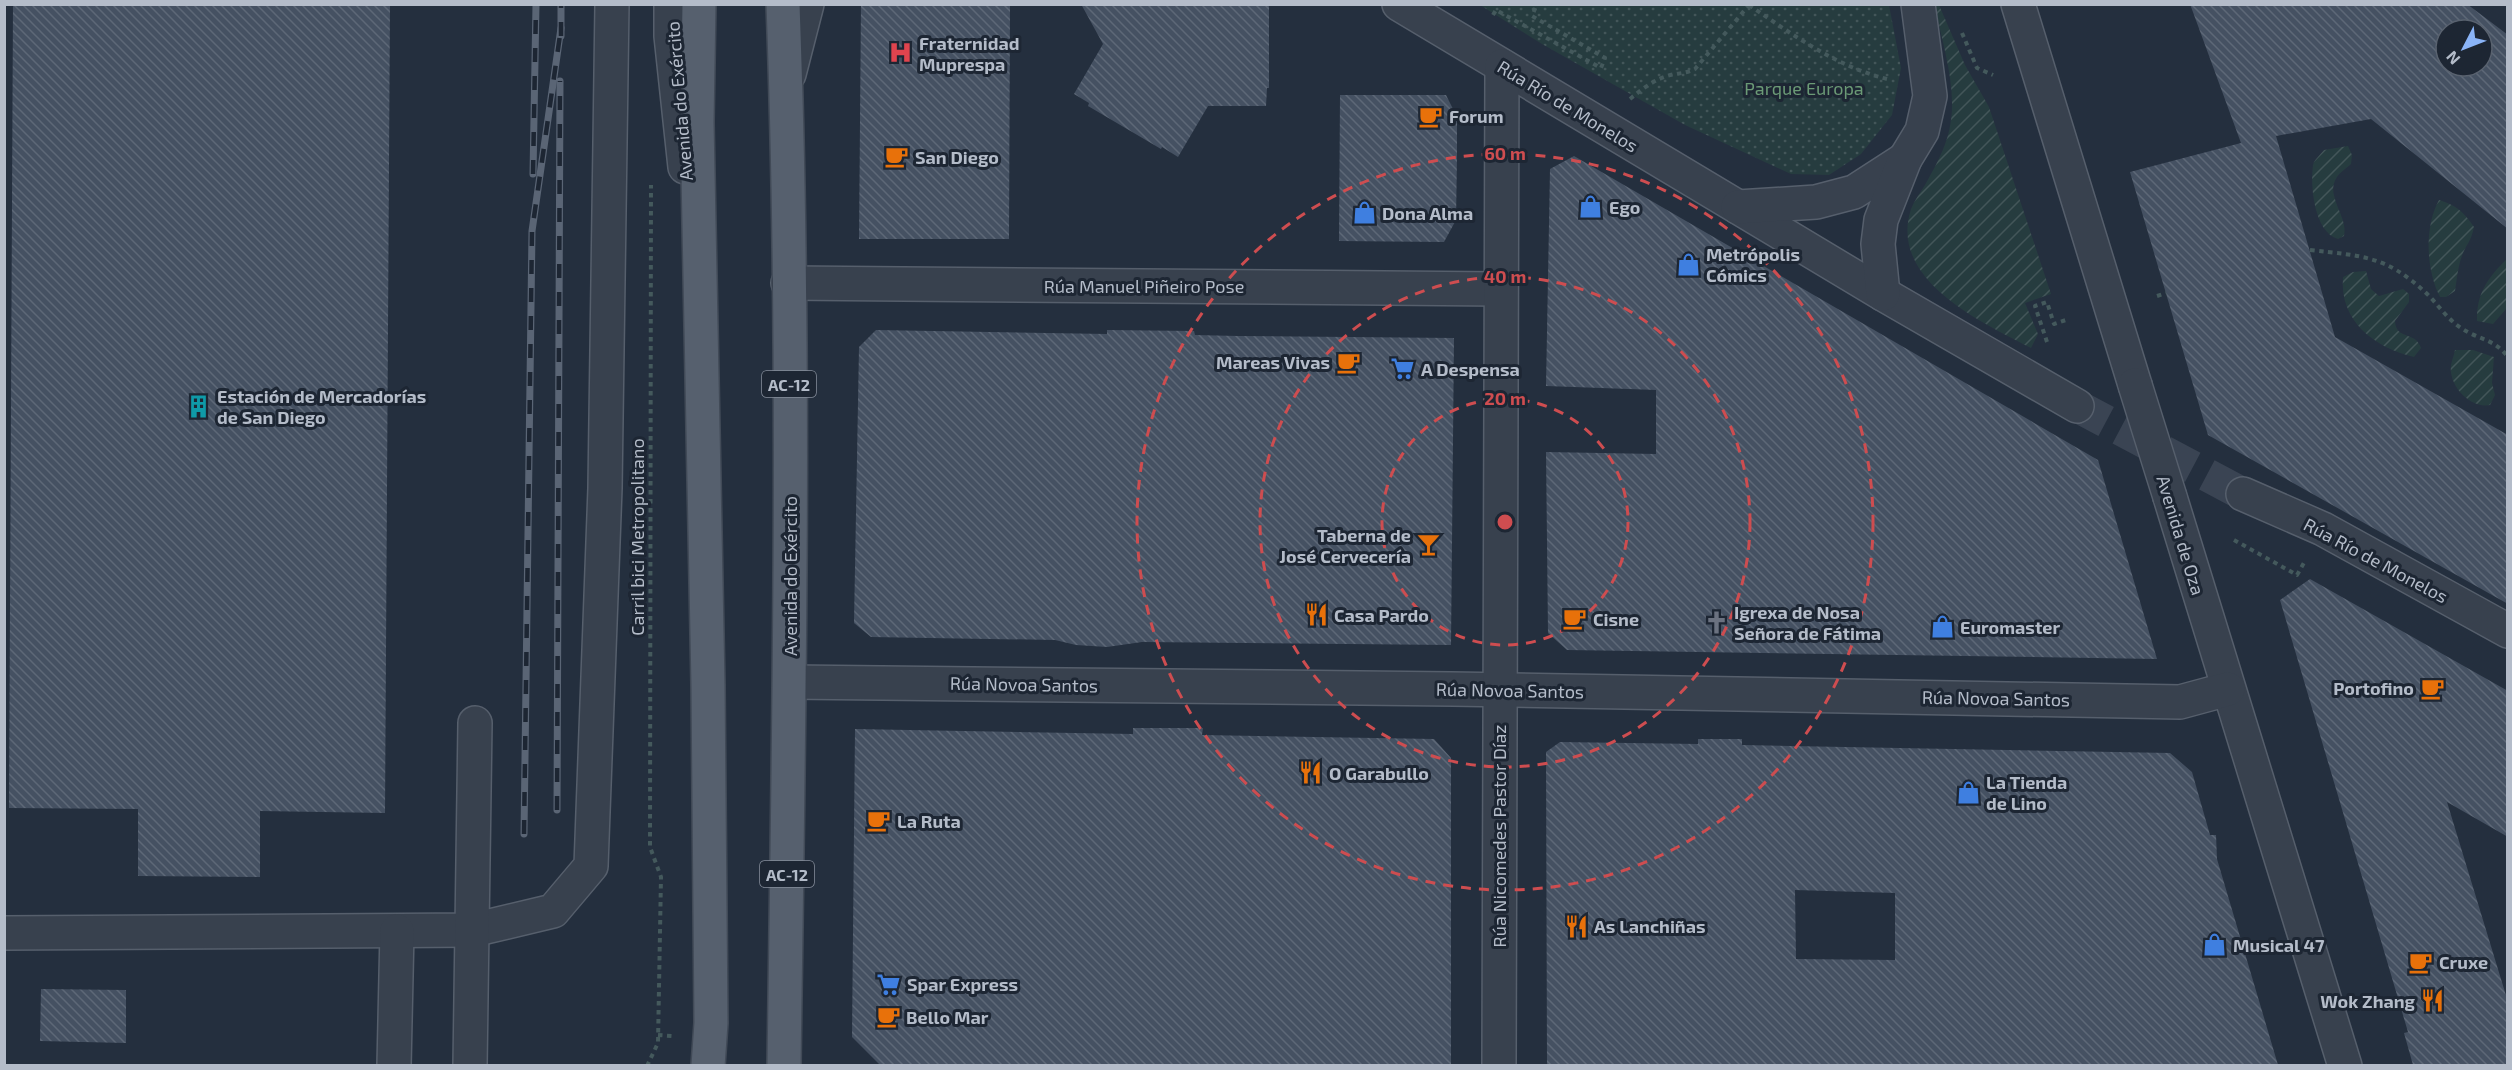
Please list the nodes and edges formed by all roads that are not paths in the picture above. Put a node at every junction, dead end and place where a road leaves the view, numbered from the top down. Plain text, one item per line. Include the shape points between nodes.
1 (612, 4) edge
2 (671, 4) edge
3 (699, 4) edge
4 (783, 4) edge
5 (807, 4) edge
6 (1399, 4) edge
7 (1918, 4) edge
8 (2018, 4) edge
9 (1502, 66) junction
10 (786, 87) junction
11 (1905, 159) junction
12 (1738, 207) junction
13 (788, 283) junction
14 (1500, 290) junction
15 (1883, 294) junction
16 (700, 304) junction
17 (2078, 406) tunnel mouth
18 (2243, 494) tunnel mouth
19 (2508, 631) edge
20 (790, 682) junction
21 (2228, 689) junction
22 (1499, 690) junction
23 (475, 723) dead end
24 (473, 930) junction
25 (397, 931) junction
26 (4, 933) edge
27 (394, 1065) edge
28 (470, 1065) edge
29 (708, 1065) edge
30 (784, 1065) edge
31 (1498, 1065) edge
32 (2345, 1065) edge

1 - 24 street via 604,488 591,866 553,911
2 - 16 street, Avenida do Exército via 671,36
3 - 16 main road, Avenida do Exército
4 - 10 main road, Avenida do Exército / AC-12
5 - 10 street, Avenida do Exército
6 - 9 street, Rúa Río de Monelos
7 - 11 street via 1930,96 1922,131
8 - 21 street, Avenida de Oza, bridge
9 - 12 street, Rúa Río de Monelos
9 - 14 street, Rúa Nicomedes Pastor Díaz
10 - 13 main road, Avenida do Exército / AC-12
11 - 12 street via 1854,192 1816,202
11 - 15 street via 1881,219 1878,244
12 - 15 street, Rúa Río de Monelos
13 - 14 street, Rúa Manuel Piñeiro Pose
13 - 20 main road, Avenida do Exército / AC-12
14 - 22 street, Rúa Nicomedes Pastor Díaz
15 - 17 street, Rúa Río de Monelos
16 - 29 main road, Avenida do Exército via 708,708
18 - 19 street, Rúa Río de Monelos via 2323,529
20 - 22 street, Rúa Novoa Santos
20 - 30 main road, Avenida do Exército / AC-12
21 - 22 street, Rúa Novoa Santos via 2180,702
21 - 32 street, Avenida de Oza
22 - 31 street, Rúa Nicomedes Pastor Díaz
23 - 24 street
24 - 25 street
24 - 28 street
25 - 26 street
25 - 27 street

